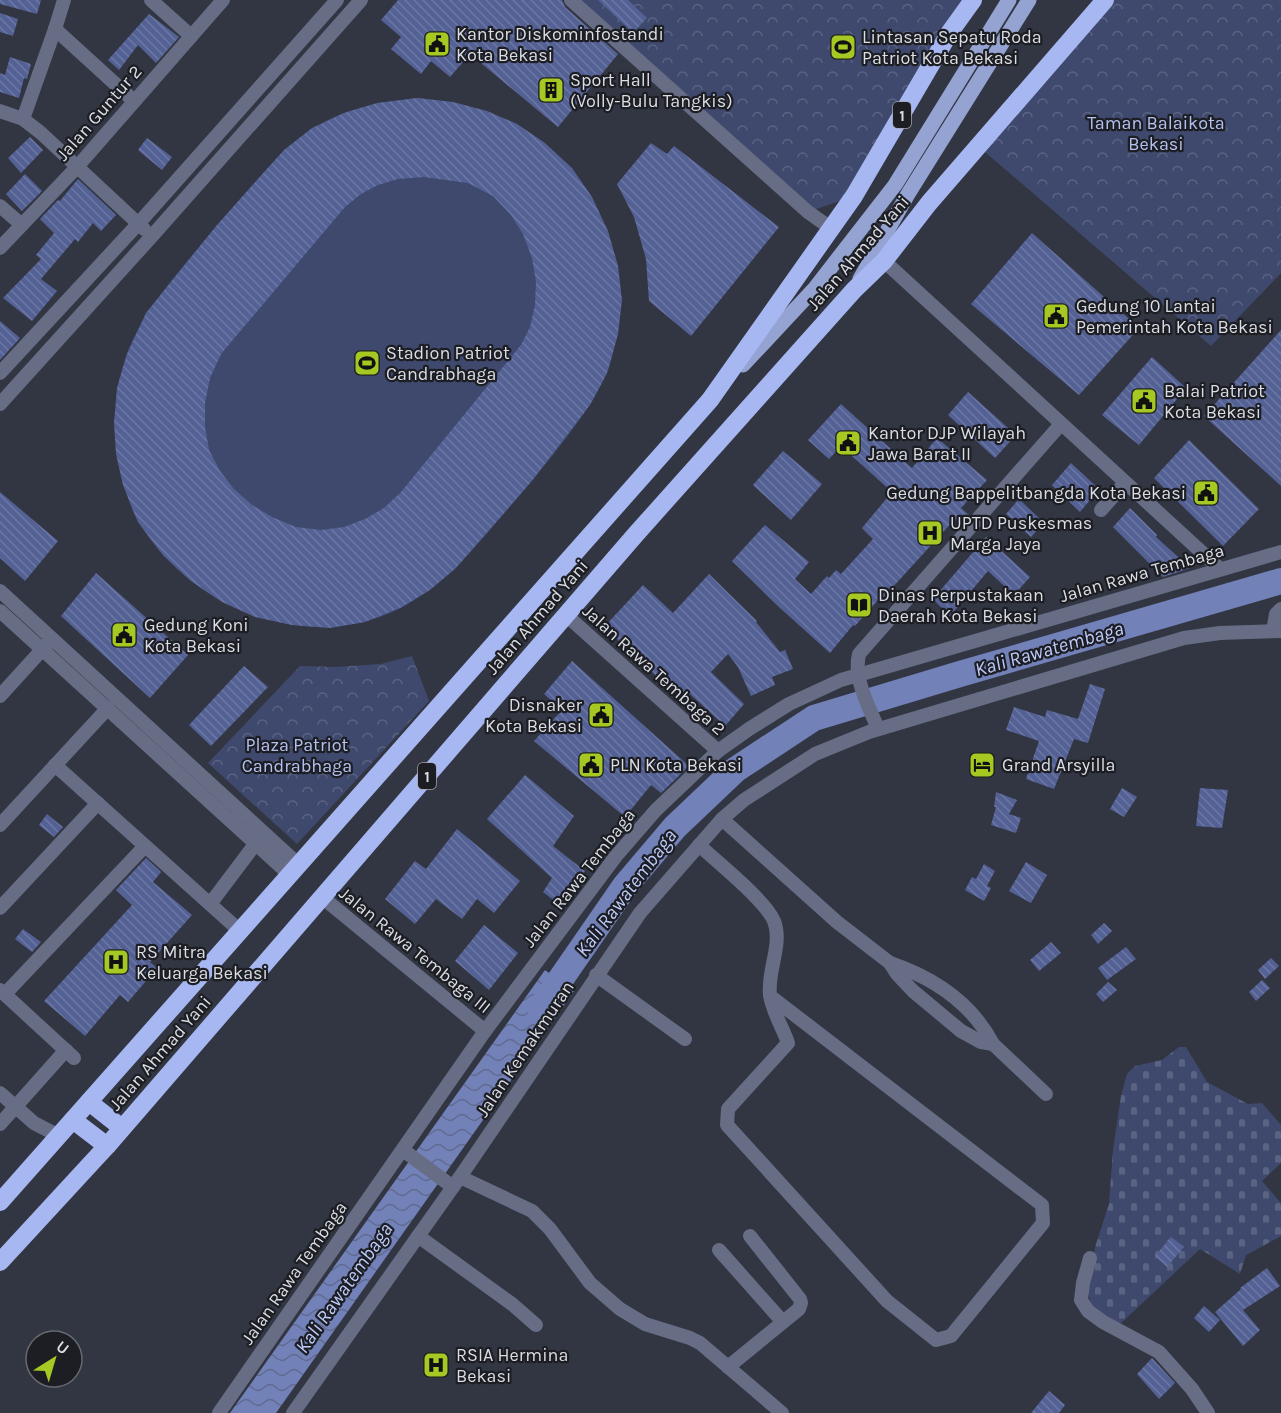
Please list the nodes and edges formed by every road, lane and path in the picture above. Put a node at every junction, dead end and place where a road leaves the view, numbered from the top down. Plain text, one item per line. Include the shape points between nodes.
1 (63, 0) edge
2 (151, 0) edge
3 (223, 0) edge
4 (337, 0) edge
5 (361, 0) edge
6 (571, 0) edge
7 (973, 0) edge
8 (1009, 0) edge
9 (1029, 0) edge
10 (1105, 0) edge
11 (56, 29) junction
12 (191, 36) junction
13 (134, 100) junction
14 (0, 111) edge
15 (23, 119) junction
16 (77, 167) junction
17 (0, 206) edge
18 (138, 224) junction
19 (22, 225) junction
20 (832, 230) junction
21 (152, 236) junction
22 (0, 248) edge
23 (884, 261) junction
24 (854, 290) junction
25 (0, 373) edge
26 (710, 400) junction
27 (0, 404) edge
28 (1061, 424) junction
29 (1125, 483) junction
30 (1101, 510) dead end
31 (1281, 552) edge
32 (1220, 569) junction
33 (0, 591) edge
34 (1281, 609) edge
35 (0, 611) edge
36 (566, 615) junction
37 (1277, 631) edge
38 (53, 639) junction
39 (43, 649) junction
40 (858, 678) junction
41 (0, 696) edge
42 (106, 710) junction
43 (876, 725) junction
44 (718, 751) junction
45 (55, 765) junction
46 (98, 803) junction
47 (722, 819) junction
48 (0, 825) edge
49 (256, 843) junction
50 (699, 845) junction
51 (145, 846) junction
52 (295, 870) junction
53 (322, 897) junction
54 (210, 904) junction
55 (0, 908) edge
56 (240, 931) junction
57 (890, 963) junction
58 (596, 975) junction
59 (2, 992) edge
60 (770, 996) junction
61 (485, 1031) junction
62 (685, 1039) dead end
63 (993, 1044) junction
64 (0, 1093) edge
65 (1046, 1094) dead end
66 (89, 1102) junction
67 (14, 1106) junction
68 (73, 1120) junction
69 (0, 1124) edge
70 (122, 1128) junction
71 (58, 1136) junction
72 (107, 1146) junction
73 (407, 1153) junction
74 (453, 1182) junction
75 (2, 1194) edge
76 (418, 1236) junction
77 (750, 1236) dead end
78 (719, 1250) dead end
79 (1090, 1258) dead end
80 (0, 1262) edge
81 (782, 1321) junction
82 (536, 1325) dead end
83 (728, 1367) junction
84 (300, 1410) edge
85 (219, 1413) edge
86 (782, 1413) edge
87 (1208, 1413) edge

1 - 11 street
2 - 12 street
3 - 12 street, Jalan Guntur 2
4 - 18 street
5 - 21 street
6 - 20 street
7 - 20 highway, Jalan Ahmad Yani / 1
8 - 26 main road via 895,185 815,288
9 - 24 main road via 908,194
10 - 23 highway, Jalan Ahmad Yani / 1 via 929,203
11 - 13 street
11 - 15 street
12 - 13 street, Jalan Guntur 2
13 - 16 street, Jalan Guntur 2
14 - 15 street
15 - 16 street
16 - 18 street
16 - 19 street, Jalan Guntur 2
17 - 19 street
18 - 21 street
18 - 25 street
19 - 22 street, Jalan Guntur 2
20 - 26 highway, Jalan Ahmad Yani / 1
21 - 27 street
23 - 24 highway, Jalan Ahmad Yani / 1
23 - 28 street
24 - 36 highway, Jalan Ahmad Yani / 1
26 - 52 highway, Jalan Ahmad Yani / 1
28 - 29 street
28 - 40 street via 859,654
29 - 30 street
29 - 32 street
31 - 32 street, Jalan Rawa Tembaga
32 - 40 street, Jalan Rawa Tembaga
33 - 38 street
34 - 37 street via 1276,614
35 - 39 street
36 - 44 street, Jalan Rawa Tembaga 2
36 - 53 highway, Jalan Ahmad Yani / 1
37 - 43 street, Jalan Kemakmuran via 1184,638
38 - 39 street
38 - 52 street
39 - 41 street
39 - 42 street
40 - 43 street
40 - 44 street, Jalan Rawa Tembaga via 841,680 789,704
42 - 45 street
42 - 49 street
43 - 47 street, Jalan Kemakmuran via 815,754 764,785
44 - 61 street, Jalan Rawa Tembaga via 656,810 616,856
45 - 46 street
45 - 48 street
46 - 51 street
46 - 55 street
47 - 50 street, Jalan Kemakmuran
47 - 57 street via 837,922
49 - 52 street
49 - 54 street
50 - 58 street, Jalan Kemakmuran via 640,913
50 - 60 street via 767,909 775,923 777,941
51 - 54 street
51 - 59 street
52 - 56 highway, Jalan Ahmad Yani / 1
53 - 61 street, Jalan Rawa Tembaga III
53 - 70 highway, Jalan Ahmad Yani / 1
54 - 56 street
56 - 66 highway, Jalan Ahmad Yani / 1
57 - 63 street via 904,982 961,1031
57 - 63 street via 917,972 948,992 974,1015
58 - 62 street
58 - 74 street, Jalan Kemakmuran
59 - 67 street via 70,1054
60 - 60 street via 788,1043 728,1109 727,1125 887,1301 936,1340 951,1336 1043,1223 1042,1205
61 - 73 street, Jalan Rawa Tembaga
63 - 65 street
64 - 67 street
66 - 68 highway, Jalan Ahmad Yani / 1
66 - 70 highway
67 - 69 street
67 - 71 street
68 - 71 highway, Jalan Ahmad Yani / 1
68 - 72 highway
70 - 72 highway, Jalan Ahmad Yani / 1
71 - 75 highway, Jalan Ahmad Yani / 1
72 - 80 highway, Jalan Ahmad Yani / 1
73 - 74 street
73 - 85 street, Jalan Rawa Tembaga
74 - 76 street, Jalan Kemakmuran
74 - 83 street via 532,1211 590,1282 620,1309 645,1324 700,1343
76 - 82 street
76 - 84 street, Jalan Kemakmuran
77 - 81 street via 800,1299 799,1309
78 - 81 street
79 - 87 street via 1082,1300 1088,1311 1159,1352
81 - 83 street
83 - 86 street

